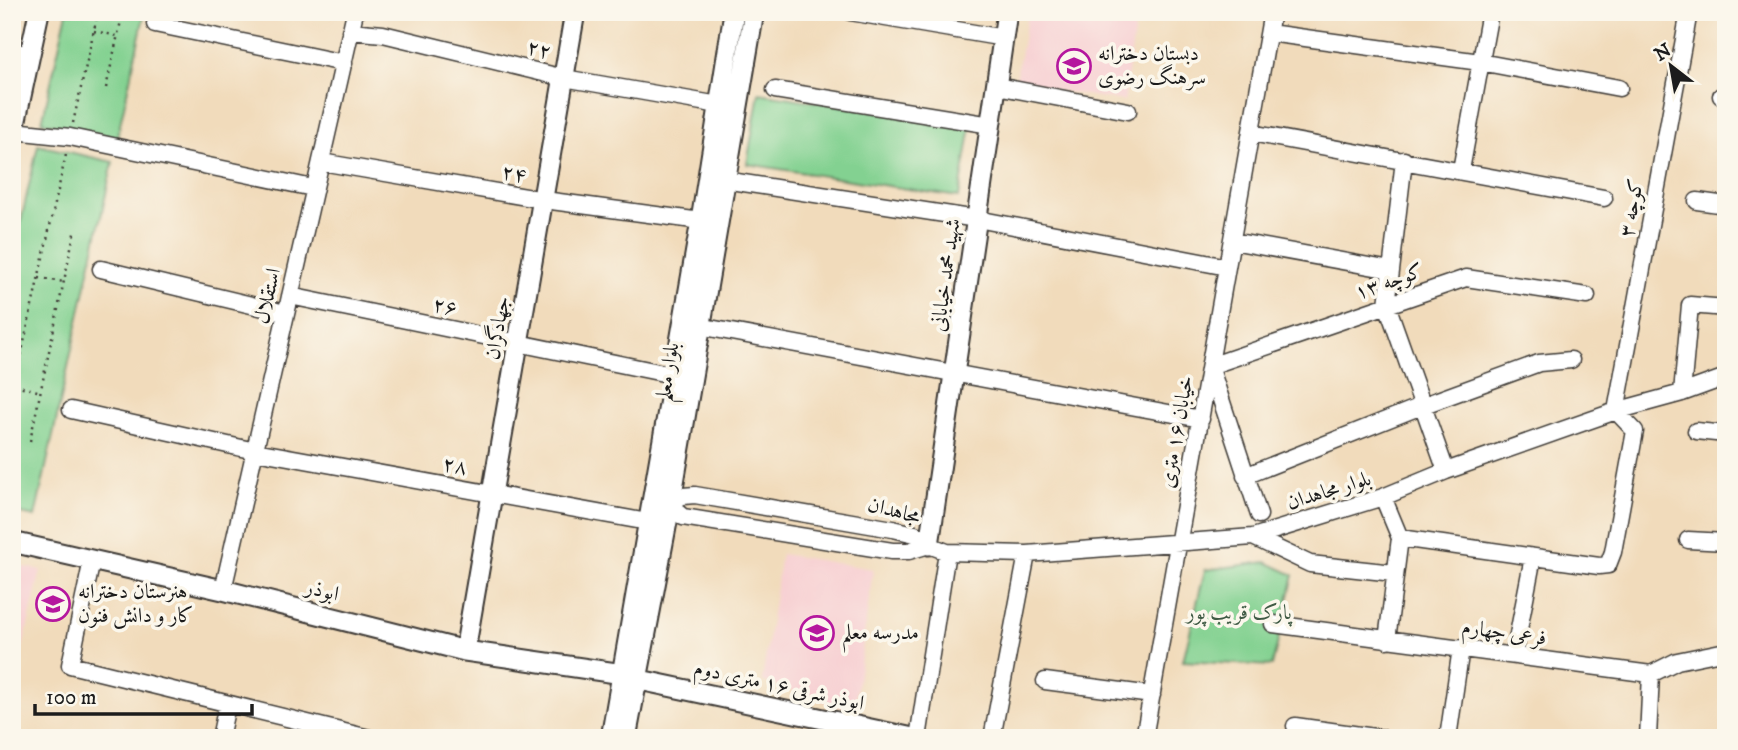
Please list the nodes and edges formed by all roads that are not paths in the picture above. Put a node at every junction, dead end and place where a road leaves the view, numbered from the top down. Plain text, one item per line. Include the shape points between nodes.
1 (39, 12) edge
2 (355, 12) edge
3 (575, 12) edge
4 (734, 12) edge
5 (754, 12) edge
6 (850, 12) edge
7 (1007, 12) edge
8 (1272, 12) edge
9 (1490, 12) edge
10 (1689, 12) edge
11 (155, 24) dead end
12 (350, 31) junction
13 (1269, 33) junction
14 (1004, 38) junction
15 (21, 53) edge
16 (1480, 62) junction
17 (344, 63) junction
18 (564, 78) junction
19 (996, 86) junction
20 (1619, 88) dead end
21 (775, 90) dead end
22 (719, 105) junction
23 (1128, 111) dead end
24 (991, 125) junction
25 (1251, 133) junction
26 (13, 134) edge
27 (721, 149) junction
28 (1405, 160) junction
29 (321, 162) junction
30 (1461, 170) junction
31 (724, 180) junction
32 (313, 188) junction
33 (1604, 198) dead end
34 (544, 200) junction
35 (1697, 201) dead end
36 (1726, 205) edge
37 (977, 219) junction
38 (701, 220) junction
39 (1232, 241) junction
40 (1227, 267) junction
41 (101, 270) dead end
42 (1391, 270) junction
43 (290, 296) junction
44 (1587, 296) dead end
45 (1387, 305) junction
46 (1726, 308) edge
47 (285, 313) junction
48 (699, 326) junction
49 (518, 344) junction
50 (1571, 360) dead end
51 (1210, 366) junction
52 (954, 373) junction
53 (673, 375) junction
54 (1726, 377) edge
55 (1682, 393) junction
56 (1424, 405) junction
57 (71, 410) dead end
58 (1616, 411) junction
59 (1201, 419) junction
60 (1696, 431) dead end
61 (1726, 434) edge
62 (255, 451) junction
63 (1446, 471) junction
64 (1245, 476) junction
65 (492, 494) junction
66 (1383, 497) junction
67 (660, 504) junction
68 (1259, 515) dead end
69 (648, 522) junction
70 (1253, 537) junction
71 (1399, 537) junction
72 (1688, 540) dead end
73 (12, 542) edge
74 (1179, 542) junction
75 (1726, 542) edge
76 (938, 548) junction
77 (1027, 554) junction
78 (1533, 556) junction
79 (92, 560) junction
80 (1394, 573) junction
81 (223, 590) junction
82 (1273, 624) dead end
83 (1387, 640) junction
84 (1461, 648) junction
85 (465, 651) junction
86 (1726, 652) edge
87 (1514, 655) junction
88 (1651, 674) junction
89 (629, 676) junction
90 (1045, 681) dead end
91 (1152, 695) junction
92 (227, 705) junction
93 (1295, 726) dead end
94 (220, 738) edge
95 (369, 738) edge
96 (611, 738) edge
97 (626, 738) edge
98 (916, 738) edge
99 (992, 738) edge
100 (1144, 738) edge
101 (1382, 738) edge
102 (1448, 738) edge
103 (1648, 738) edge

1 - 15 street
2 - 12 street, استقلال
3 - 18 street, جهادگران
4 - 22 street, بلوار معلم
5 - 27 street, بلوار معلم
6 - 14 street
7 - 14 street, شهید محمد خیابانی
8 - 13 street
9 - 16 street
10 - 58 street, کوچه ۳
11 - 17 street
12 - 17 street, استقلال
12 - 18 street, ۲۲ via 383,34
13 - 16 street
13 - 25 street
14 - 19 street, شهید محمد خیابانی
15 - 26 street
16 - 20 street
16 - 30 street
17 - 29 street, استقلال
18 - 22 street, ۲۲
18 - 34 street, جهادگران
19 - 23 street
19 - 24 street, شهید محمد خیابانی
21 - 24 street
22 - 27 street, بلوار معلم
24 - 37 street, شهید محمد خیابانی
25 - 28 street
25 - 39 street, خیابان ۱۶ متری
26 - 32 street via 70,137
27 - 31 street, بلوار معلم
27 - 38 street, بلوار معلم
28 - 30 street
28 - 42 street
29 - 32 street, استقلال
29 - 34 street, ۲۴
30 - 33 street
31 - 37 street
31 - 48 street, بلوار معلم
32 - 43 street, استقلال
34 - 38 street, ۲۴
34 - 49 street, جهادگران
35 - 36 street
37 - 40 street
37 - 52 street, شهید محمد خیابانی
38 - 53 street, بلوار معلم
39 - 40 street, خیابان ۱۶ متری
39 - 42 street
40 - 51 street, خیابان ۱۶ متری
41 - 47 street
42 - 45 street
43 - 47 street, استقلال
43 - 49 street, ۲۶
44 - 45 street, کوچه ۱۳ via 1466,278
45 - 51 street, کوچه ۱۳
45 - 56 street
46 - 55 street via 1690,305
47 - 62 street, استقلال
48 - 52 street
48 - 67 street, بلوار معلم
49 - 53 street, ۲۶
49 - 65 street, جهادگران
50 - 56 street via 1539,363
51 - 59 street, خیابان ۱۶ متری
51 - 64 street
52 - 59 street
52 - 76 street, شهید محمد خیابانی
53 - 67 street, بلوار معلم
54 - 55 street, بلوار مجاهدان
55 - 58 street, بلوار مجاهدان
56 - 63 street
56 - 64 street
57 - 62 street
58 - 63 street, بلوار مجاهدان
58 - 78 street via 1635,431 1608,565
59 - 74 street, خیابان ۱۶ متری
60 - 61 street
62 - 65 street, ۲۸
62 - 81 street, استقلال
63 - 66 street, بلوار مجاهدان
64 - 68 street
65 - 69 street, ۲۸
65 - 85 street, جهادگران
66 - 70 street, بلوار مجاهدان
66 - 71 street
67 - 69 street, بلوار معلم
67 - 76 street, مجاهدان via 683,517 892,551
67 - 76 street, مجاهدان via 695,495 893,529 915,534
67 - 89 street, بلوار معلم
69 - 89 street, بلوار معلم
70 - 74 street, بلوار مجاهدان
70 - 80 street via 1310,564
71 - 78 street
71 - 80 street
72 - 75 street
73 - 79 street, ابوذر
74 - 77 street, بلوار مجاهدان
74 - 91 street, خیابان ۱۶ متری
76 - 77 street, بلوار مجاهدان
76 - 98 street
77 - 99 street
78 - 87 street
79 - 81 street, ابوذر
79 - 92 street via 70,665
80 - 83 street
81 - 85 street, ابوذر
82 - 83 street, فرعی چهارم
83 - 84 street, فرعی چهارم
84 - 87 street, فرعی چهارم
84 - 102 street
85 - 89 street, ابوذر
86 - 88 street via 1677,661
87 - 88 street, فرعی چهارم
88 - 103 street
89 - 96 street, بلوار معلم
89 - 97 street, بلوار معلم
89 - 98 street, ابوذر شرقی ۱۶ متری دوم
90 - 91 street
91 - 100 street, خیابان ۱۶ متری
92 - 94 street
92 - 95 street
93 - 101 street

